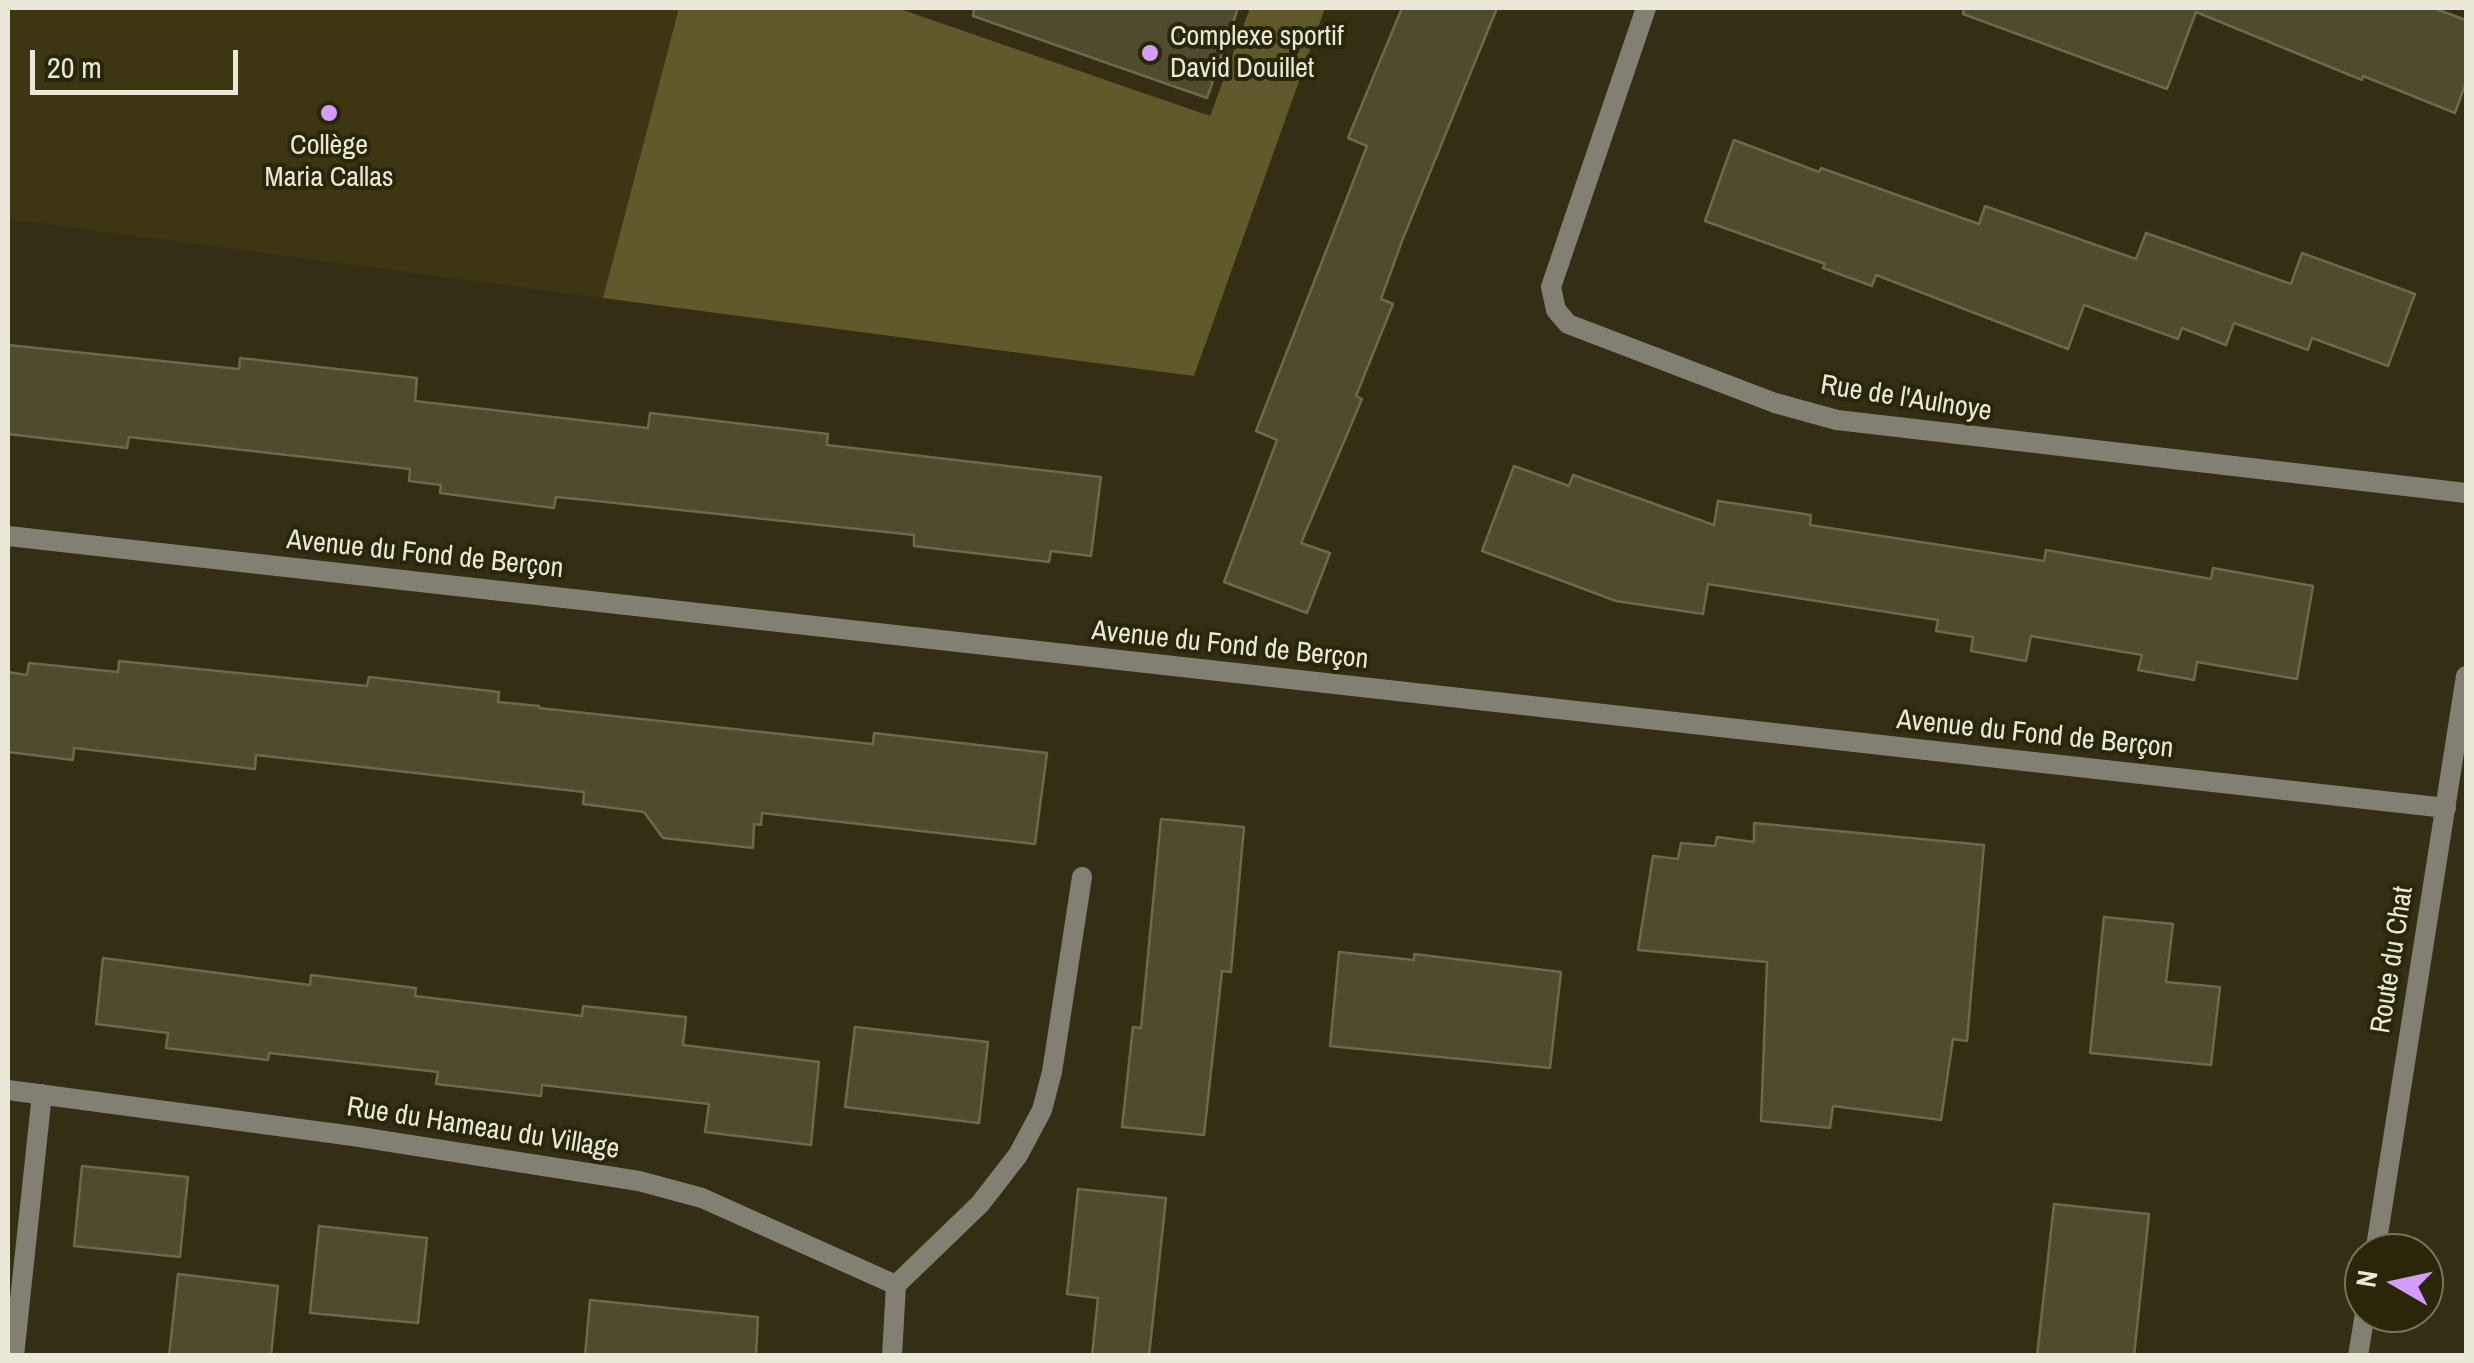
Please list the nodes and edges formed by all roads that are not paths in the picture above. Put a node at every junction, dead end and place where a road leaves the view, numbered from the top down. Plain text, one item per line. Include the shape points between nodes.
1 (1646, 8) edge
2 (2466, 494) edge
3 (8, 536) edge
4 (2466, 676) edge
5 (2446, 808) junction
6 (1082, 877) dead end
7 (8, 1090) edge
8 (42, 1094) junction
9 (2377, 1233) edge
10 (896, 1285) junction
11 (14, 1356) edge
12 (892, 1356) edge

1 - 2 street, Rue de l'Aulnoye via 1550,287 1568,324 1837,420
3 - 5 street, Avenue du Fond de Berçon
4 - 5 street, Route du Chat
5 - 9 street, Route du Chat
6 - 10 street via 1042,1110 980,1204
7 - 8 street, Rue du Hameau du Village
8 - 10 street, Rue du Hameau du Village via 639,1181 702,1198
8 - 11 street
10 - 12 street

